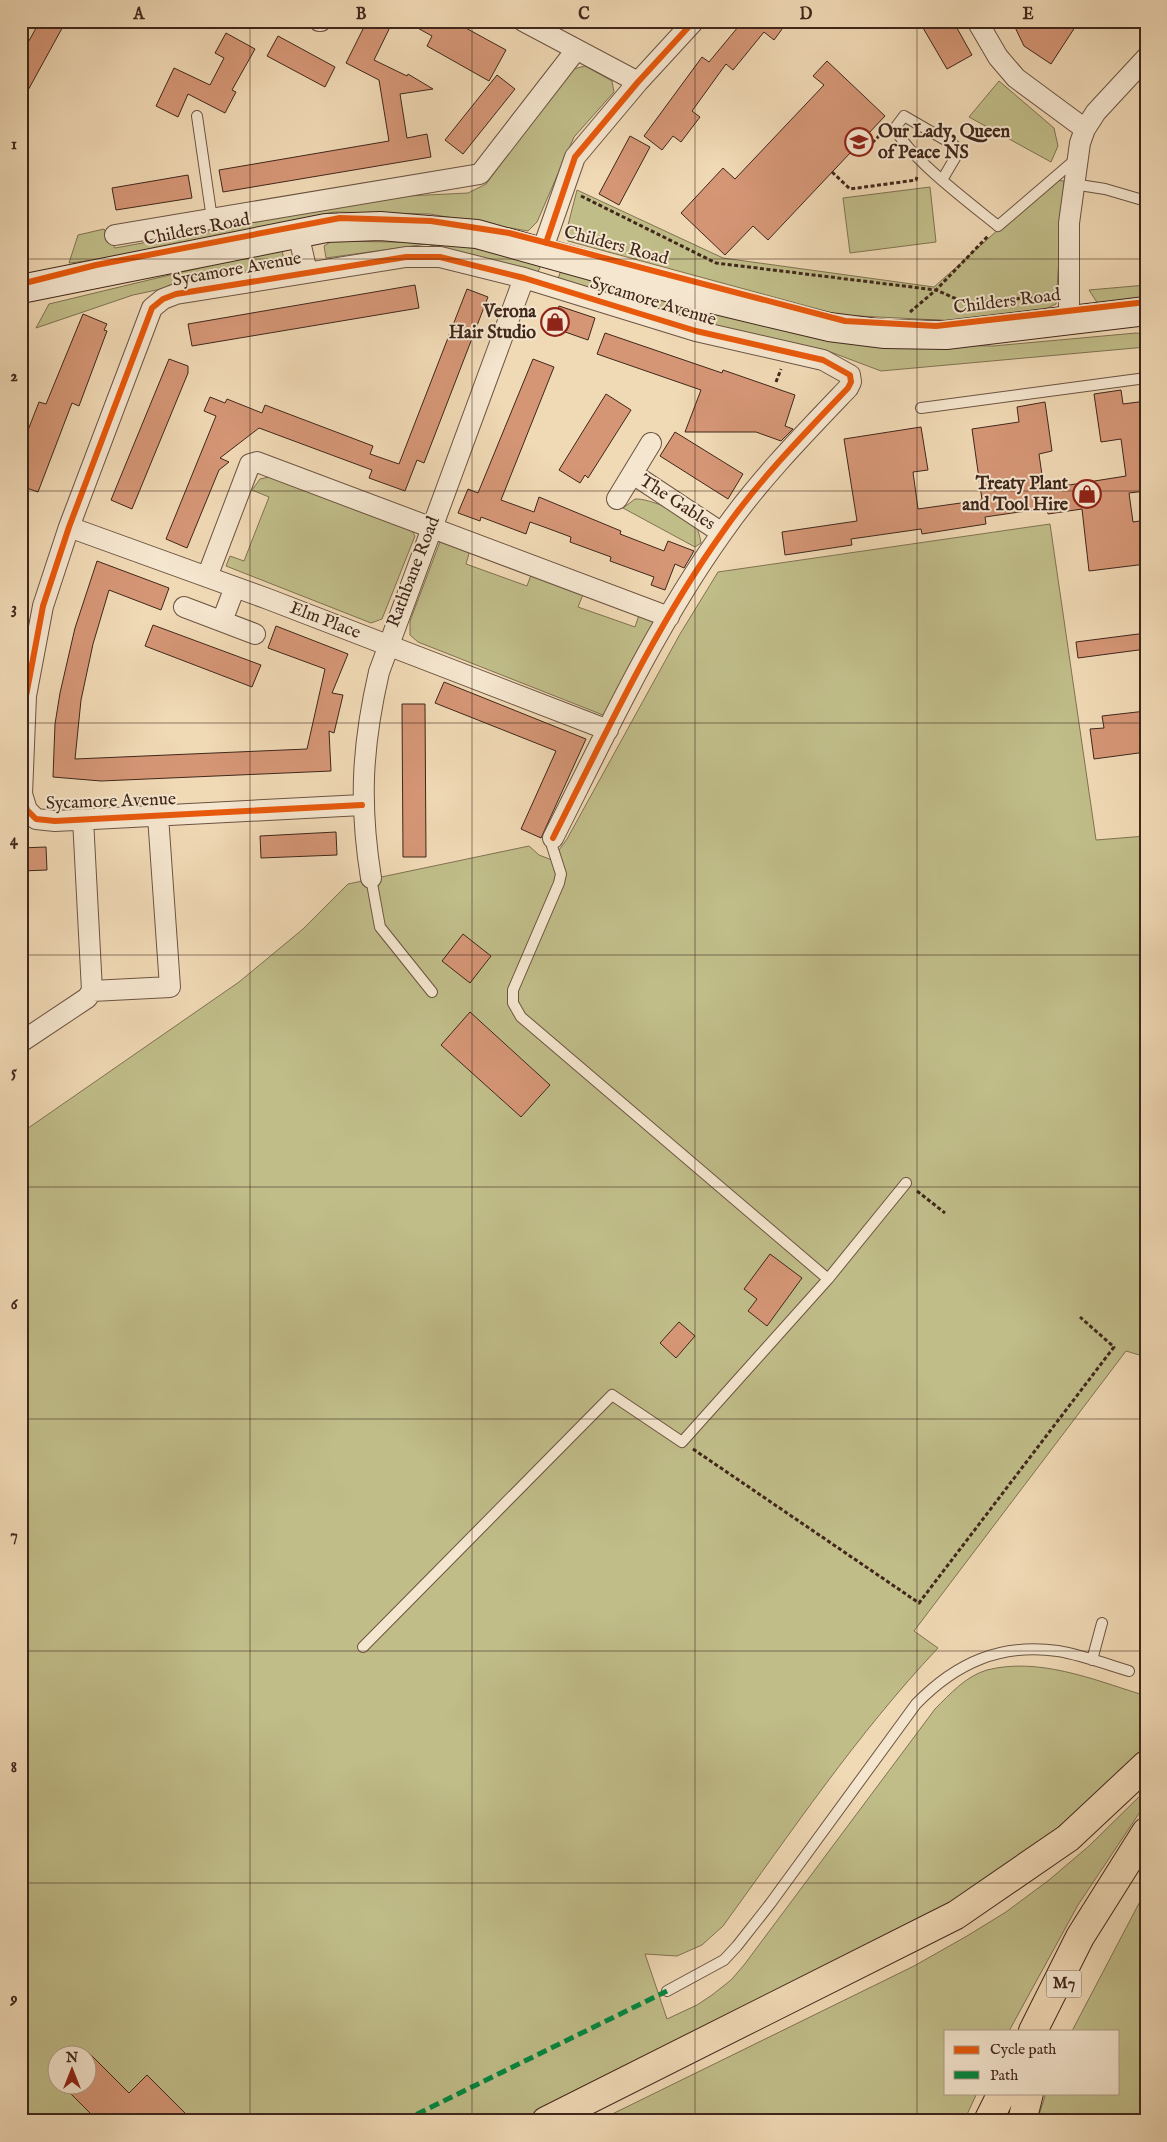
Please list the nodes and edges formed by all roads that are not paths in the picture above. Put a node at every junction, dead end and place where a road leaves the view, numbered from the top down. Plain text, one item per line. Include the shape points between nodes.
1 (523, 21) edge
2 (694, 21) edge
3 (978, 21) edge
4 (576, 50) junction
5 (1146, 58) edge
6 (638, 82) junction
7 (197, 116) dead end
8 (1085, 129) junction
9 (1077, 158) junction
10 (942, 180) junction
11 (1073, 184) junction
12 (1146, 201) edge
13 (212, 219) junction
14 (298, 233) junction
15 (115, 235) dead end
16 (542, 251) junction
17 (306, 272) junction
18 (524, 278) junction
19 (21, 289) edge
20 (703, 297) junction
21 (1069, 307) junction
22 (1146, 311) edge
23 (696, 331) junction
24 (1146, 378) edge
25 (921, 408) dead end
26 (650, 443) dead end
27 (633, 474) junction
28 (617, 500) dead end
29 (69, 526) junction
30 (432, 528) junction
31 (722, 533) junction
32 (207, 577) junction
33 (235, 587) junction
34 (184, 607) dead end
35 (669, 617) junction
36 (222, 621) junction
37 (255, 634) dead end
38 (387, 645) junction
39 (608, 730) junction
40 (362, 805) junction
41 (158, 816) junction
42 (83, 819) junction
43 (553, 838) joint
44 (371, 878) joint
45 (92, 992) junction
46 (432, 992) dead end
47 (21, 1042) edge
48 (906, 1183) road end
49 (828, 1279) junction
50 (1102, 1623) dead end
51 (363, 1647) dead end
52 (1092, 1660) junction
53 (1129, 1671) dead end
54 (1146, 1764) edge
55 (1146, 1832) edge
56 (1080, 1937) junction
57 (667, 1992) dead end
58 (1034, 2030) edge
59 (1048, 2030) edge
60 (1002, 2094) edge
61 (1029, 2094) edge
62 (546, 2121) edge
63 (988, 2121) edge
64 (1022, 2121) edge

1 - 4 street
2 - 6 street
3 - 8 street via 998,57 1016,78
4 - 6 street
4 - 13 street via 480,174
5 - 8 street via 1096,112
6 - 16 street via 576,157
7 - 13 lane
8 - 9 street
9 - 10 lane via 998,226
9 - 11 street
10 - 10 lane via 955,158 954,146 904,116 895,128 900,138
11 - 12 lane via 1105,188
11 - 21 street via 1068,237
13 - 15 street
14 - 16 main road, Childers Road via 326,228 380,226 477,234
14 - 17 street
14 - 19 main road, Childers Road
16 - 20 main road, Childers Road
17 - 18 street, Sycamore Avenue via 423,256 460,261
17 - 29 street, Sycamore Avenue via 176,294 152,308
18 - 23 street, Sycamore Avenue
18 - 30 street, Rathbane Road
20 - 21 main road, Childers Road via 829,328 885,334 946,335
20 - 23 street
21 - 22 main road, Childers Road
23 - 31 street, Sycamore Avenue via 823,360 850,375 851,382 784,456
24 - 25 lane
26 - 27 street, The Gables
27 - 28 street, The Gables
27 - 31 street, The Gables
29 - 32 street, Elm Place
29 - 42 street, Sycamore Avenue via 44,606 28,688 24,714 22,794 27,810 36,819
30 - 32 street via 258,462 250,464
30 - 35 street
30 - 38 street, Rathbane Road
31 - 35 street
32 - 33 street, Elm Place
33 - 36 street
33 - 38 street, Elm Place
34 - 36 street
35 - 39 street
36 - 37 street
38 - 39 street, Elm Place
38 - 40 street, Rathbane Road via 366,736
39 - 43 street
40 - 41 street, Sycamore Avenue
40 - 44 street, Rathbane Road
41 - 42 street, Sycamore Avenue
41 - 45 street via 170,987
42 - 45 street
43 - 49 lane via 552,846 561,874 513,990 513,1003 521,1017
44 - 46 lane via 380,926
45 - 47 street via 88,998
48 - 49 lane
49 - 51 lane via 682,1442 612,1395
50 - 52 lane
52 - 53 lane
52 - 57 lane via 1058,1651 1000,1652 952,1672 916,1704 737,1946 724,1960
54 - 62 highway via 1068,1838 956,1915
55 - 56 highway
56 - 58 highway
56 - 59 highway, M7
60 - 63 highway
61 - 64 highway

